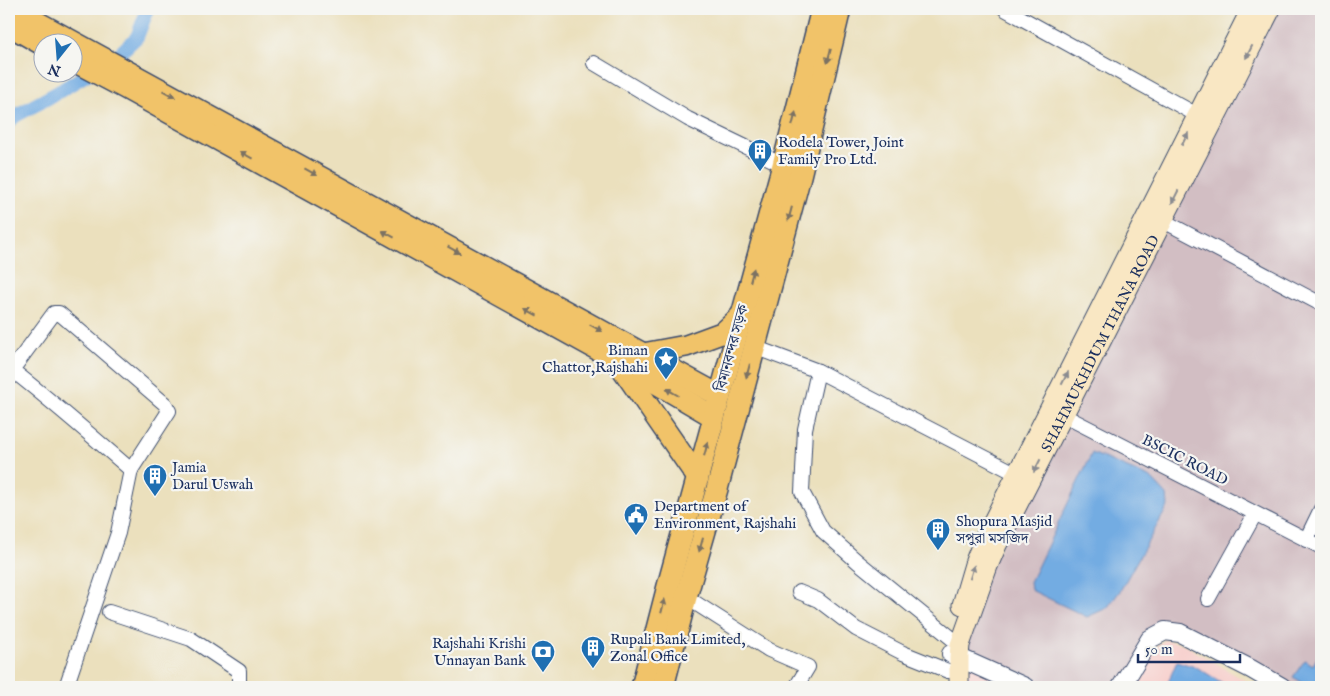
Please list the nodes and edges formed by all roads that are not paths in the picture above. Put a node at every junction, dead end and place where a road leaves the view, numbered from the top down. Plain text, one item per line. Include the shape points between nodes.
1 (13, 9) edge
2 (822, 9) edge
3 (840, 9) edge
4 (1005, 9) edge
5 (1251, 9) edge
6 (1271, 9) edge
7 (9, 26) edge
8 (45, 32) edge
9 (32, 39) edge
10 (82, 58) edge
11 (594, 63) dead end
12 (120, 76) junction
13 (1197, 115) junction
14 (782, 165) junction
15 (1155, 217) junction
16 (1321, 304) edge
17 (740, 317) junction
18 (754, 347) junction
19 (643, 354) junction
20 (617, 360) junction
21 (10, 369) edge
22 (818, 371) junction
23 (720, 396) junction
24 (1056, 412) junction
25 (714, 417) junction
26 (131, 470) junction
27 (1017, 474) junction
28 (698, 478) junction
29 (1321, 509) edge
30 (1255, 514) junction
31 (1306, 540) junction
32 (1321, 547) edge
33 (799, 592) dead end
34 (686, 597) junction
35 (1208, 599) dead end
36 (109, 612) dead end
37 (953, 659) edge
38 (66, 687) edge
39 (239, 687) edge
40 (642, 687) edge
41 (662, 687) edge
42 (796, 687) edge
43 (959, 687) edge
44 (1025, 687) edge
45 (1121, 687) edge
46 (1282, 687) edge

1 - 8 main road
14 -> 2 main road, বিমানবন্দর সড়ক
3 -> 18 main road, বিমানবন্দর সড়ক
4 - 13 street
5 - 13 main road, SHAHMUKHDUM THANA ROAD
6 -> 15 main road, SHAHMUKHDUM THANA ROAD
7 - 9 main road
10 - 12 main road
11 - 14 street via 688,119
12 -> 19 main road
20 -> 12 main road
15 -> 13 main road, SHAHMUKHDUM THANA ROAD
17 -> 14 main road, বিমানবন্দর সড়ক
15 - 16 street
15 - 24 main road, SHAHMUKHDUM THANA ROAD
17 - 19 main road via 724,332 686,346
17 - 23 main road, বিমানবন্দর সড়ক
18 - 22 street
18 -> 34 main road, বিমানবন্দর সড়ক
19 - 23 main road
25 -> 20 main road
20 - 28 main road
21 - 26 street
21 - 26 street via 54,313 66,318 165,404 169,411
22 - 27 street
22 - 37 street via 805,430 802,492 823,531
23 - 25 main road, বিমানবন্দর সড়ক
24 - 27 main road, SHAHMUKHDUM THANA ROAD
24 - 30 street, BSCIC ROAD
24 -> 37 main road, SHAHMUKHDUM THANA ROAD via 988,566
28 -> 25 main road, বিমানবন্দর সড়ক
26 - 38 street via 118,533
37 -> 27 main road, SHAHMUKHDUM THANA ROAD via 964,597 978,554
40 -> 28 main road, বিমানবন্দর সড়ক
29 - 31 street
30 - 31 street, BSCIC ROAD
30 - 35 street
31 - 32 street, BSCIC ROAD
33 - 37 street via 818,600 856,629 903,653
34 - 41 main road, বিমানবন্দর সড়ক
34 - 42 street via 769,650 808,667
36 - 39 street via 191,639 239,671
37 - 43 main road, SHAHMUKHDUM THANA ROAD
37 - 44 street
45 - 46 street via 1150,639 1166,631 1180,633

